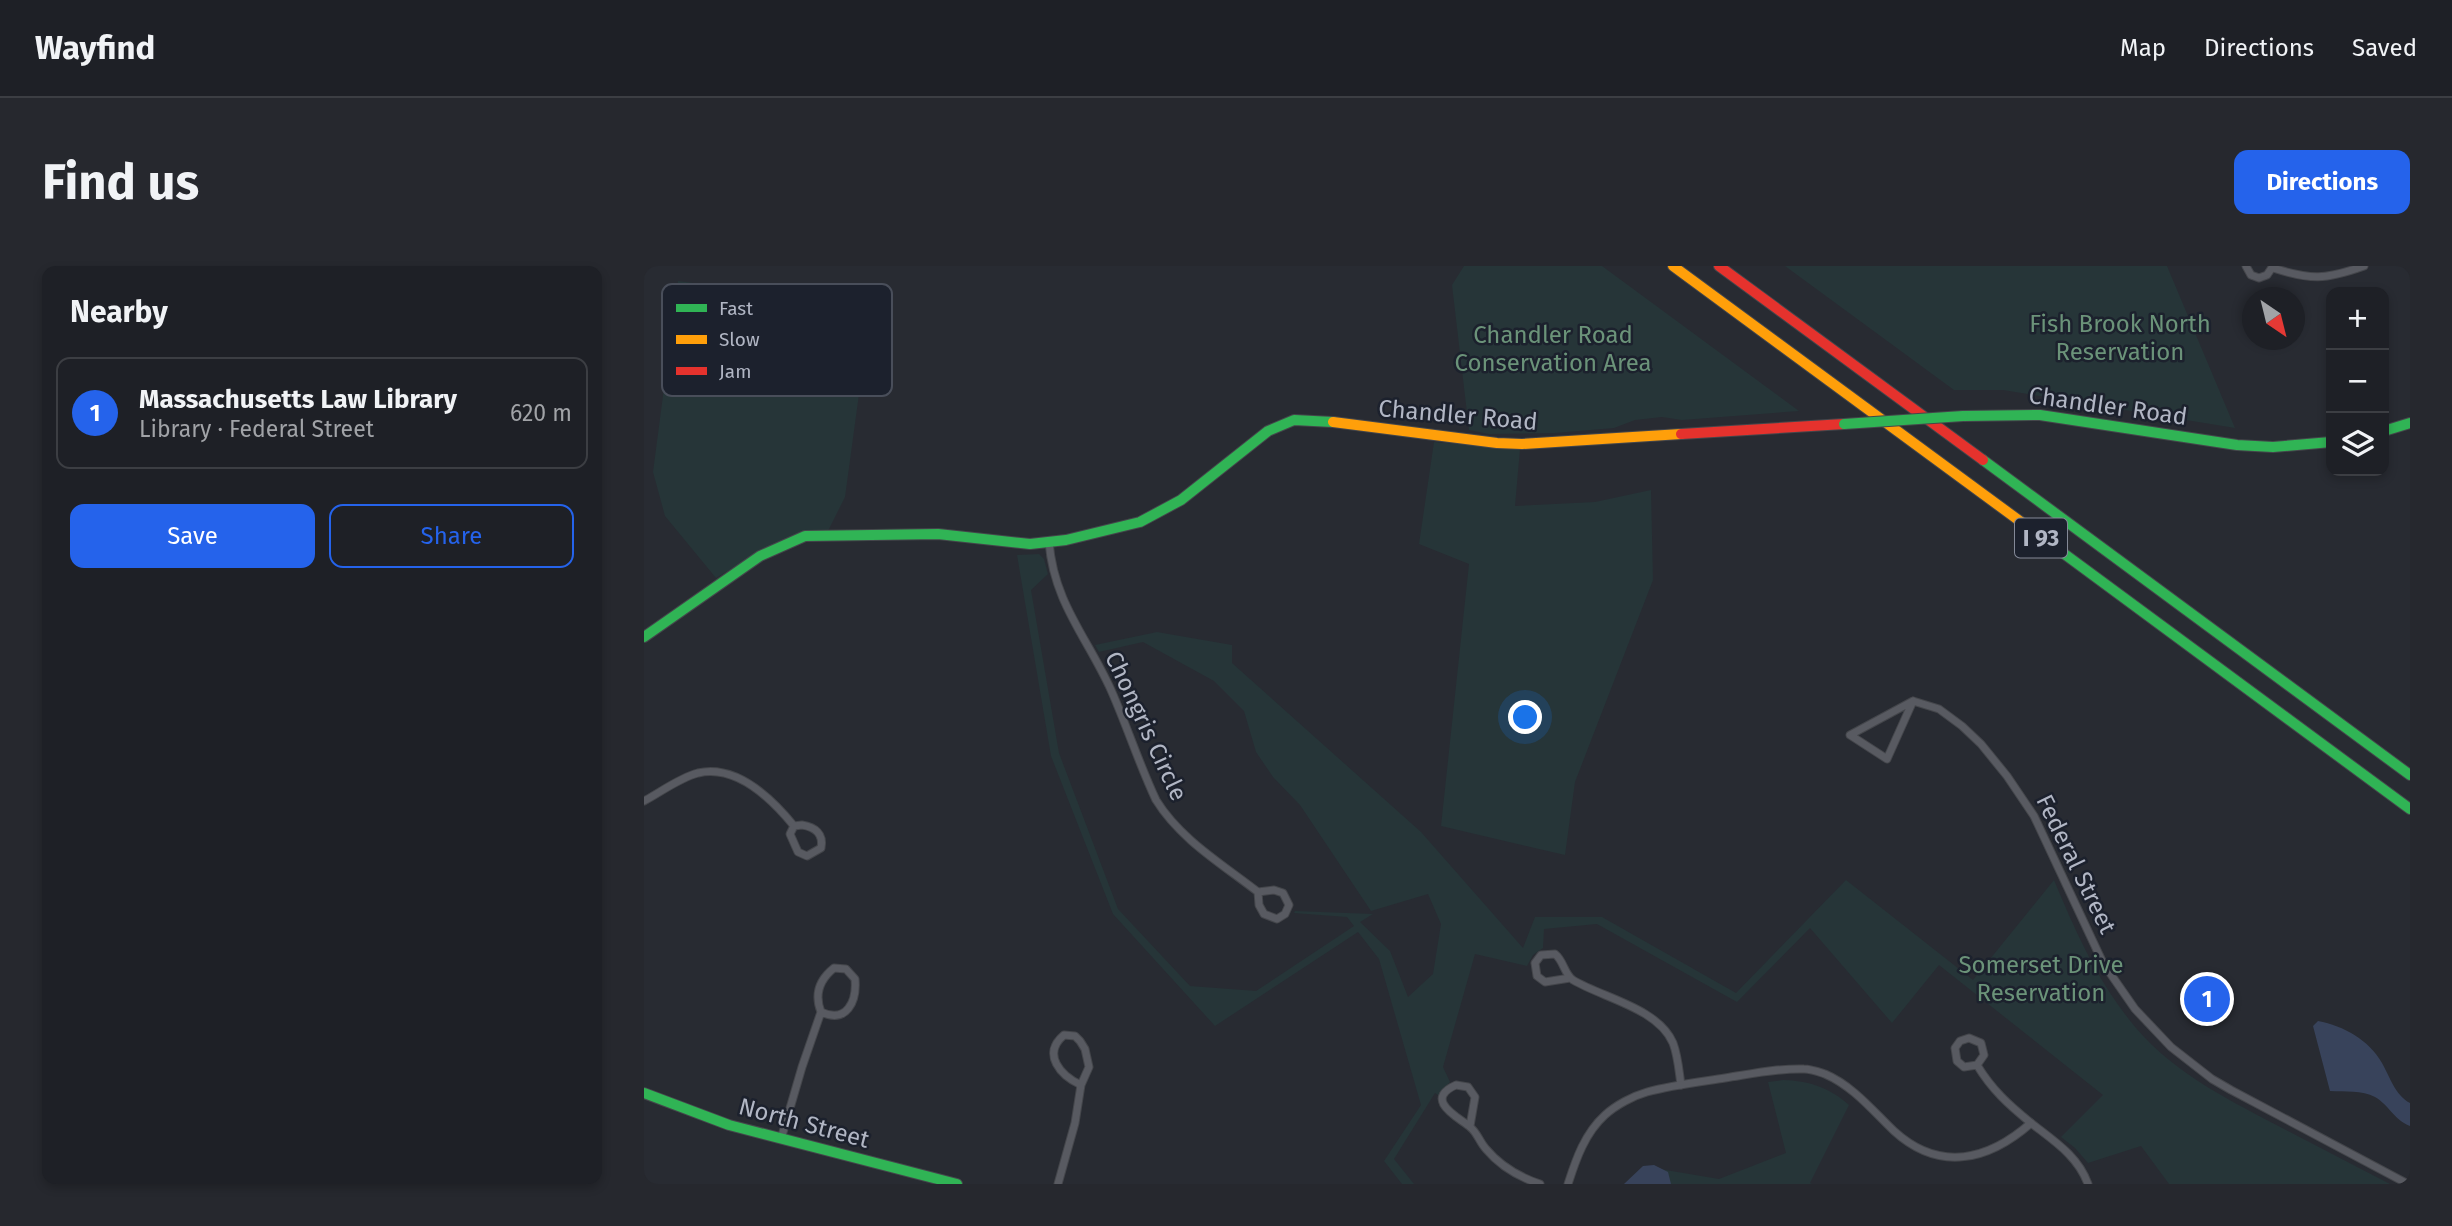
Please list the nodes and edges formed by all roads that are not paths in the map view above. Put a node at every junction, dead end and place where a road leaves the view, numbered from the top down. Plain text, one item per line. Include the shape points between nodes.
1 (1673, 266) edge
2 (1719, 266) edge
3 (2246, 266) edge
4 (2364, 266) edge
5 (2273, 267) edge
6 (2410, 423) edge
7 (2389, 429) edge
8 (2326, 442) edge
9 (1049, 542) junction
10 (644, 636) edge
11 (1913, 701) junction
12 (2410, 775) edge
13 (644, 801) edge
14 (2410, 809) edge
15 (794, 826) junction
16 (1258, 892) junction
17 (1570, 978) junction
18 (821, 1012) junction
19 (1977, 1065) junction
20 (1081, 1085) junction
21 (1681, 1085) junction
22 (644, 1093) edge
23 (2031, 1123) junction
24 (1470, 1126) junction
25 (781, 1139) junction
26 (957, 1184) edge
27 (1058, 1184) edge
28 (1540, 1184) edge
29 (1568, 1184) edge
30 (2088, 1184) edge
31 (2408, 1184) edge

1 - 14 main road, I 93
2 - 12 main road, I 93
3 - 5 street via 2259,278
4 - 5 street via 2319,278
6 - 7 main road
8 - 9 main road, Chandler Road, bridge via 2237,445 2015,414 1522,444 1294,421 1269,431 1181,500 1148,518
9 - 10 main road, Chandler Road via 938,534 805,536 761,556
9 - 16 street, Chongris Circle via 1051,567 1063,602 1110,688 1160,806 1183,834
11 - 11 street via 1887,759 1850,735 1892,712
11 - 31 street, Federal Street via 1939,709 1962,726 2007,776 2034,816 2103,962 2135,1009 2171,1047 2231,1090
13 - 15 street via 697,773 719,772 749,784
15 - 15 street via 809,826 819,833 821,848 807,856 798,852 790,834
16 - 16 street, Chongris Circle via 1283,893 1289,905 1285,914 1277,919 1264,914
17 - 17 street via 1542,981 1535,973 1535,963 1545,954 1555,954
17 - 21 street via 1662,1027 1674,1044
18 - 18 street via 838,1016 854,1000 855,979 846,969 834,968 823,977 818,994
18 - 25 street
19 - 19 street via 1964,1067 1955,1058 1955,1048 1963,1039 1973,1038 1983,1046 1984,1055
19 - 23 street via 1999,1097
20 - 20 street via 1062,1074 1054,1060 1055,1044 1063,1035 1074,1036 1085,1049 1089,1067
20 - 27 street
21 - 23 street via 1808,1069 1848,1088 1912,1145 1954,1157 1995,1149
21 - 29 street via 1645,1092 1605,1115 1587,1136
22 - 25 main road, North Street
23 - 30 street via 2073,1157
24 - 24 street via 1444,1105 1446,1091 1456,1085 1468,1087 1475,1097
24 - 28 street via 1486,1150 1515,1175
25 - 26 main road, North Street

